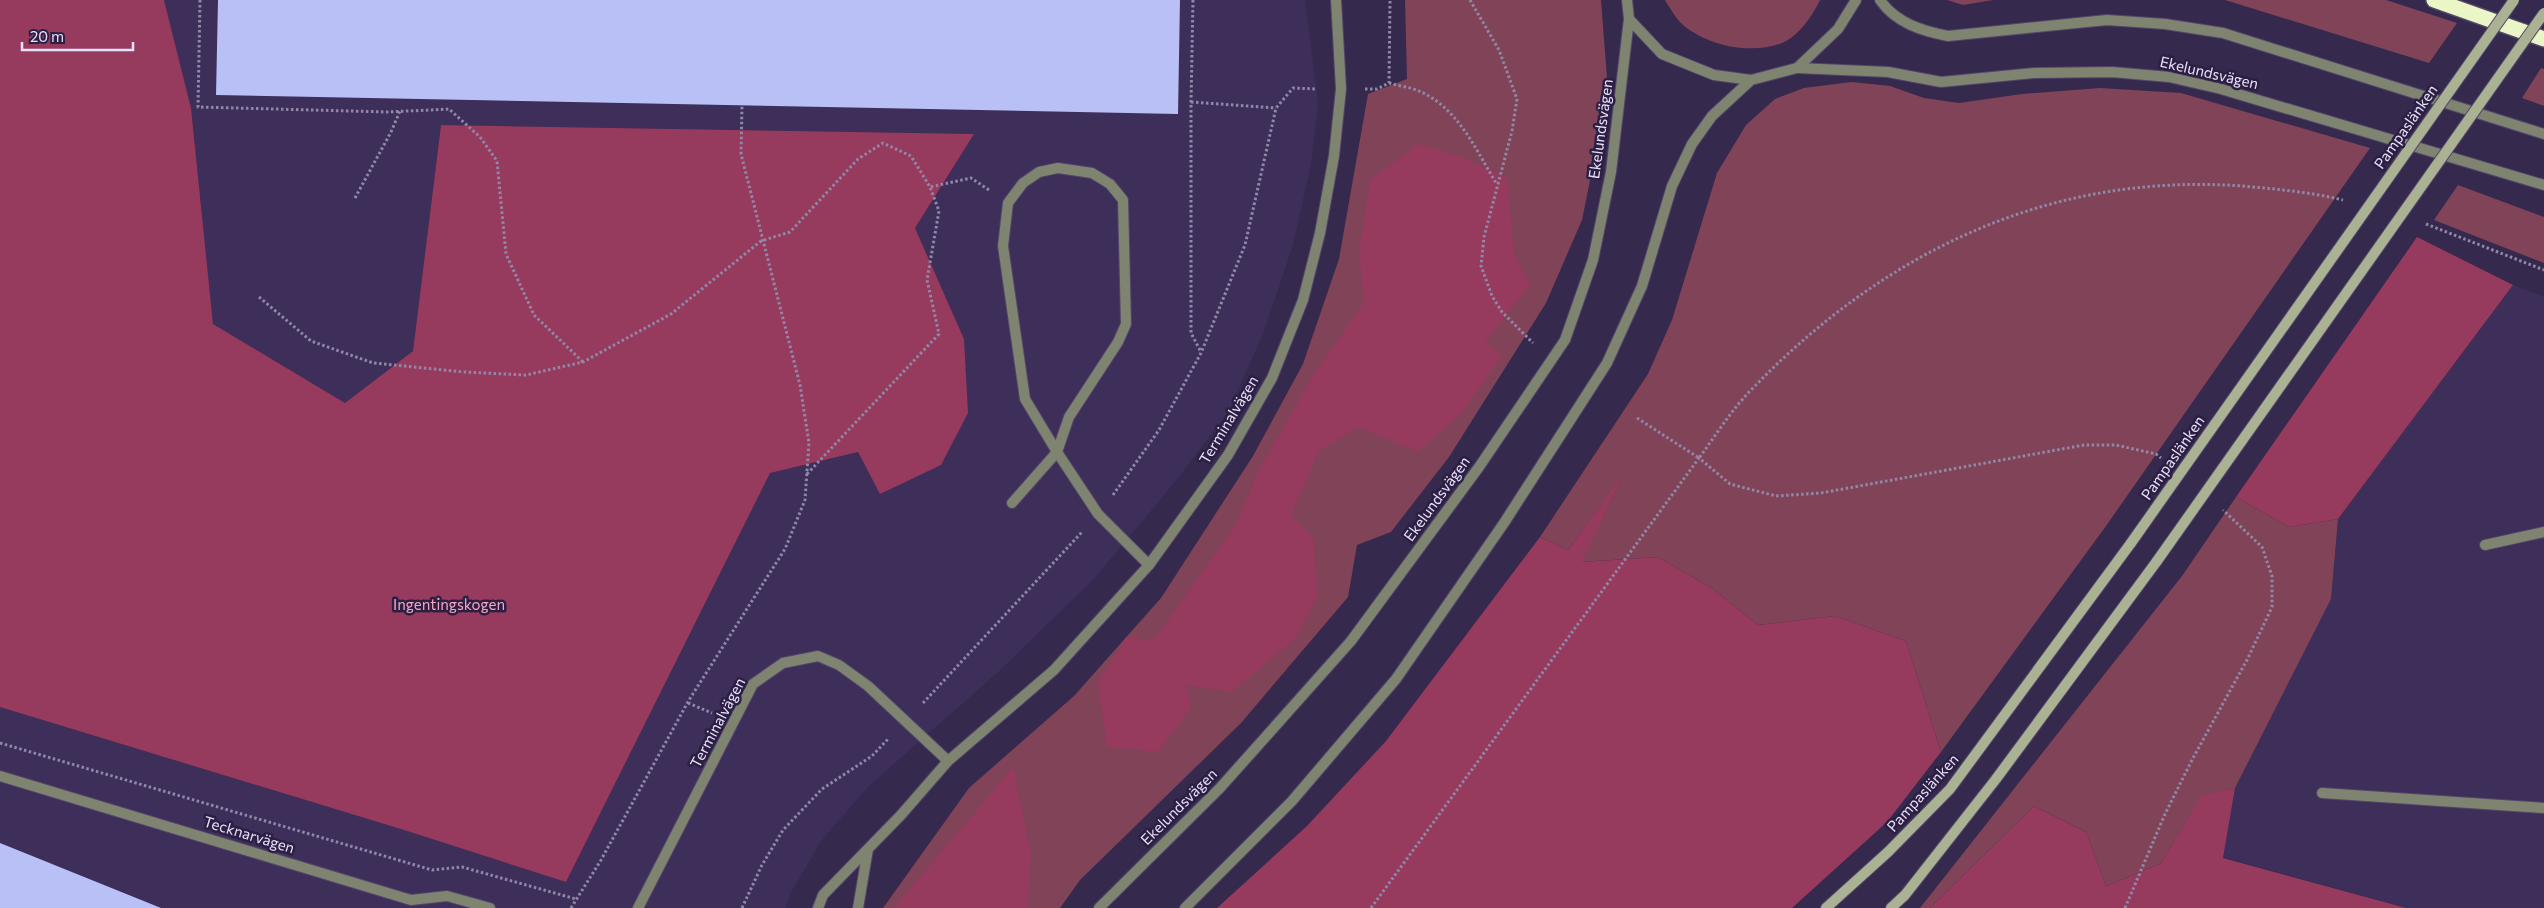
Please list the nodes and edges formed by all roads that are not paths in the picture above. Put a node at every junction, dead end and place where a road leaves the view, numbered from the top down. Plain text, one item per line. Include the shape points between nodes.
1 (1336, 0) edge
2 (1627, 0) edge
3 (1856, 0) edge
4 (1880, 0) edge
5 (2434, 0) edge
6 (2514, 0) edge
7 (2544, 13) edge
8 (1629, 19) junction
9 (2544, 39) edge
10 (1797, 68) junction
11 (1751, 80) junction
12 (2544, 134) edge
13 (2544, 185) edge
14 (1057, 452) junction
15 (1012, 503) dead end
16 (2544, 532) edge
17 (2485, 545) dead end
18 (1149, 565) junction
19 (948, 761) junction
20 (0, 776) edge
21 (2322, 793) dead end
22 (2544, 808) edge
23 (868, 849) junction
24 (410, 904) edge
25 (490, 908) edge
26 (638, 908) edge
27 (818, 908) edge
28 (858, 908) edge
29 (1099, 908) edge
30 (1185, 908) edge
31 (1826, 908) edge
32 (1891, 908) edge

1 - 18 street, Terminalvägen via 1341,89 1334,156 1303,300 1272,378 1228,455
2 - 8 street, Ekelundsvägen
3 - 10 street via 1838,29
4 - 12 street via 1901,20 1923,31 1948,36 2108,20 2223,33
5 - 9 highway
6 - 31 main road, Pampaslänken, bridge via 2131,543 1950,790
7 - 32 main road, bridge via 2157,561 1996,779
8 - 11 street via 1662,54 1714,75
8 - 29 street, Ekelundsvägen via 1609,181 1593,260 1565,340 1479,467 1351,641 1220,788
10 - 11 street
10 - 13 street, Ekelundsvägen via 1888,72 1941,82 2034,73 2112,72 2169,77 2221,88
11 - 30 street via 1712,116 1692,144 1672,186 1642,286 1607,363 1504,523 1396,680 1292,801
14 - 14 street via 1069,417 1118,342 1126,324 1123,200 1110,184 1092,173 1058,168 1039,172 1023,183 1008,203 1003,246 1025,399
14 - 15 street
14 - 18 street via 1098,514
16 - 17 street
18 - 19 street, Terminalvägen via 1054,670
19 - 23 street, Terminalvägen
19 - 26 street, Terminalvägen via 868,686 839,665 818,656 783,663 753,684
20 - 24 street, Tecknarvägen
21 - 22 street
23 - 27 street, Terminalvägen via 823,895
23 - 28 street
24 - 25 street, Tecknarvägen via 447,896

